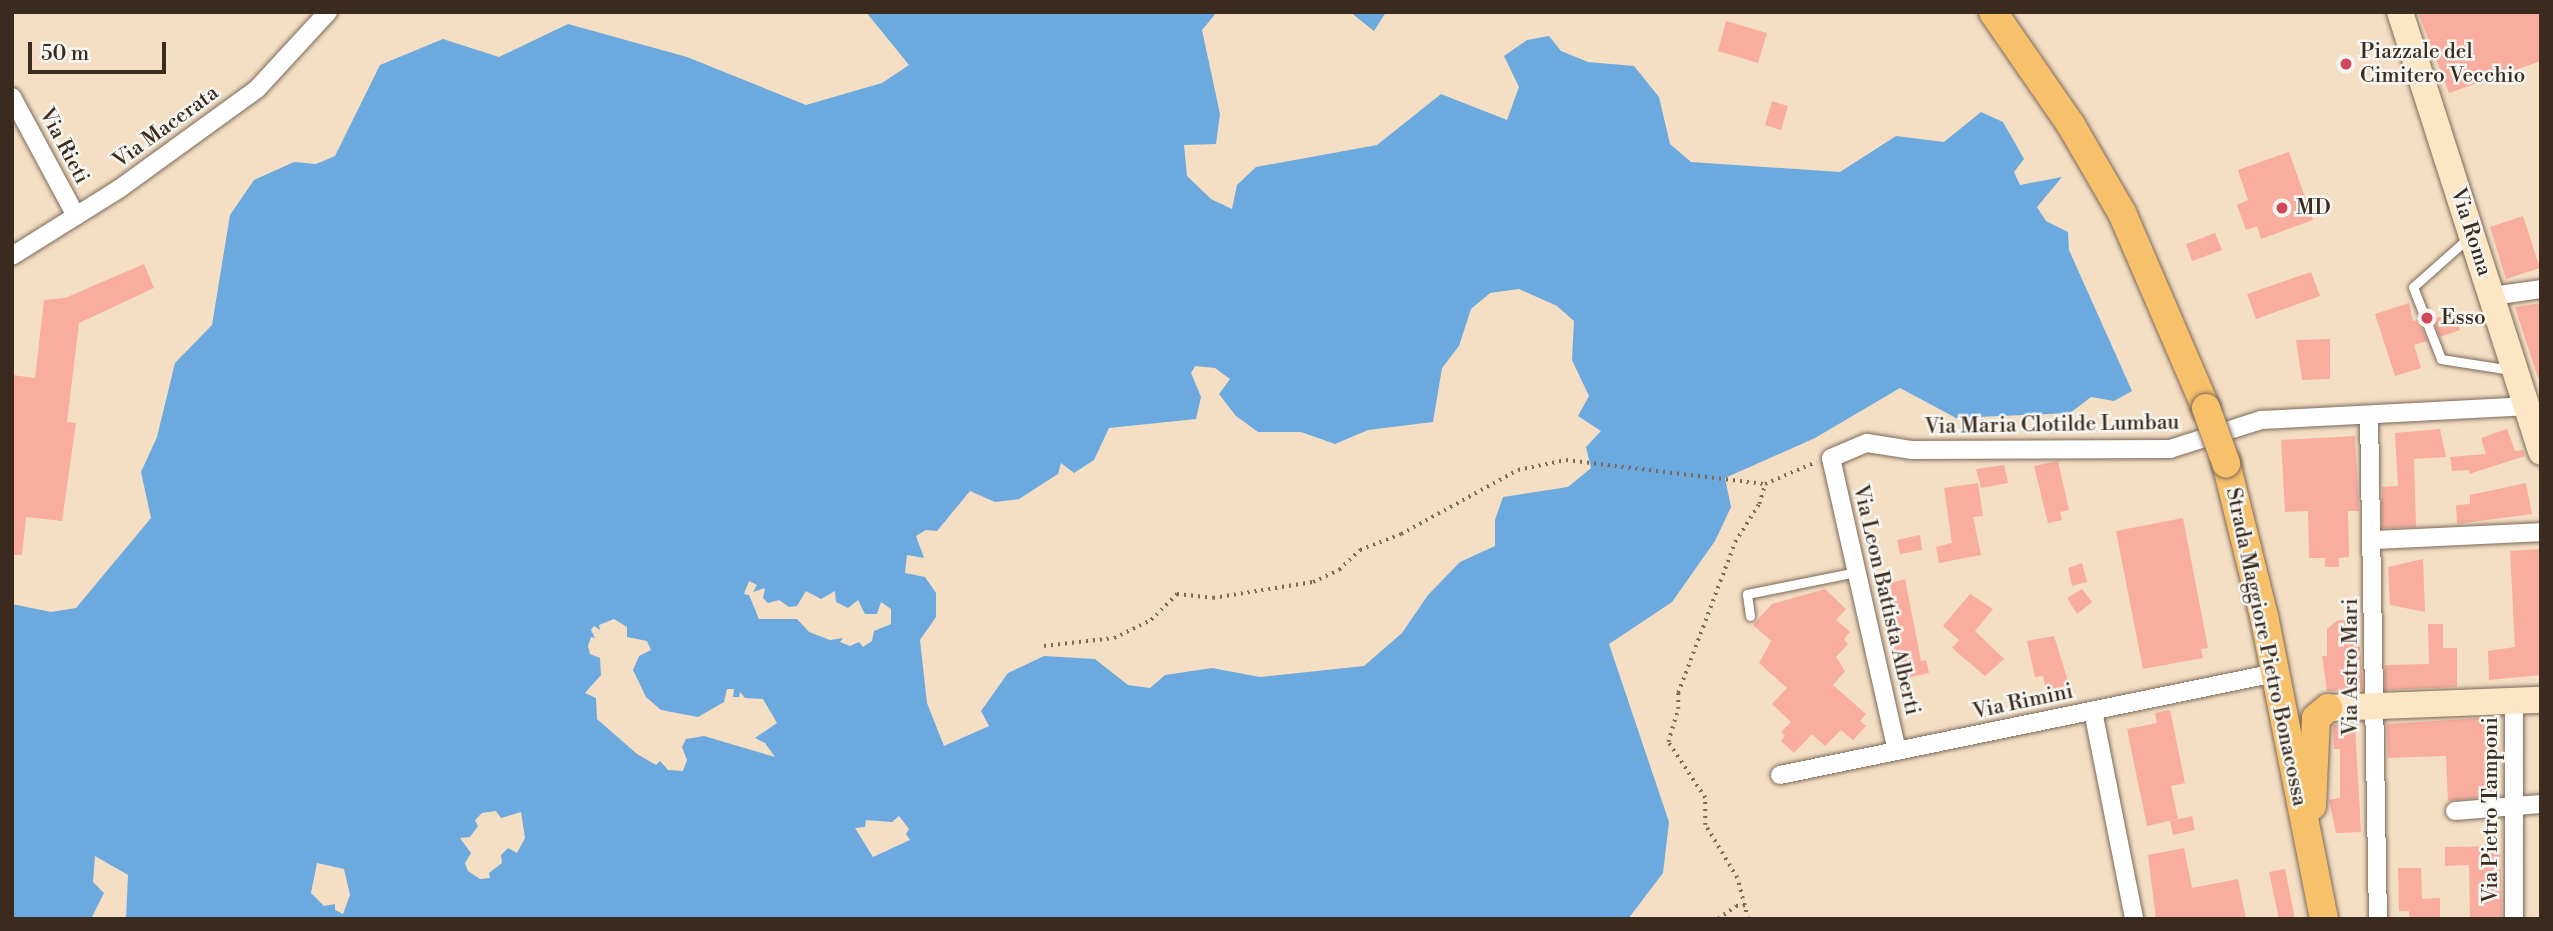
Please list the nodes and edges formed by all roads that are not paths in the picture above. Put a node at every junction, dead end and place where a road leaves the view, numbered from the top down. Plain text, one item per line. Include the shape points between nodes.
1 (328, 12) edge
2 (1993, 12) edge
3 (2400, 12) edge
4 (12, 97) edge
5 (76, 216) junction
6 (2471, 235) junction
7 (12, 256) edge
8 (2541, 289) edge
9 (2492, 296) junction
10 (2515, 370) junction
11 (2369, 415) junction
12 (2535, 429) edge
13 (1831, 458) joint
14 (2541, 532) edge
15 (2373, 540) junction
16 (1856, 572) junction
17 (1750, 616) dead end
18 (2275, 673) junction
19 (2541, 700) edge
20 (2514, 701) junction
21 (2374, 705) junction
22 (2328, 708) joint
23 (2093, 710) junction
24 (1896, 751) junction
25 (1780, 775) dead end
26 (2541, 804) edge
27 (2513, 807) junction
28 (2455, 811) dead end
29 (2310, 850) junction
30 (2134, 919) edge
31 (2324, 919) edge
32 (2378, 919) edge
33 (2514, 919) edge

1 - 5 street, Via Macerata via 257,89
2 - 18 main road, Strada Maggiore Pietro Bonacossa, bridge via 2071,125 2122,213 2206,408 2226,463
3 - 6 main road, Via Roma
4 - 5 street, Via Rieti
5 - 7 street, Via Macerata
6 - 9 main road, Via Roma
6 - 10 lane via 2413,287 2441,359
8 - 9 street
9 - 10 main road, Via Roma
10 - 12 main road, Via Roma
11 - 12 street, Via Maria Clotilde Lumbau
11 - 13 street, Via Maria Clotilde Lumbau via 2261,420 2170,449 1912,450 1867,443
11 - 15 street, Via Astro Mari
13 - 16 street, Via Leon Battista Alberti
14 - 15 street
15 - 21 street, Via Astro Mari
16 - 17 lane via 1747,594
16 - 24 street, Via Leon Battista Alberti
18 - 23 street, Via Rimini
18 - 29 main road, Strada Maggiore Pietro Bonacossa
19 - 20 main road
20 - 21 main road
20 - 27 street, Via Pietro Tamponi
21 - 22 main road
21 - 32 street, Via Astro Mari
22 - 29 main road via 2316,718
23 - 24 street, Via Rimini
23 - 30 street
24 - 25 street, Via Rimini
26 - 27 street
27 - 28 street
27 - 33 street, Via Pietro Tamponi
29 - 31 main road, Strada Maggiore Pietro Bonacossa

